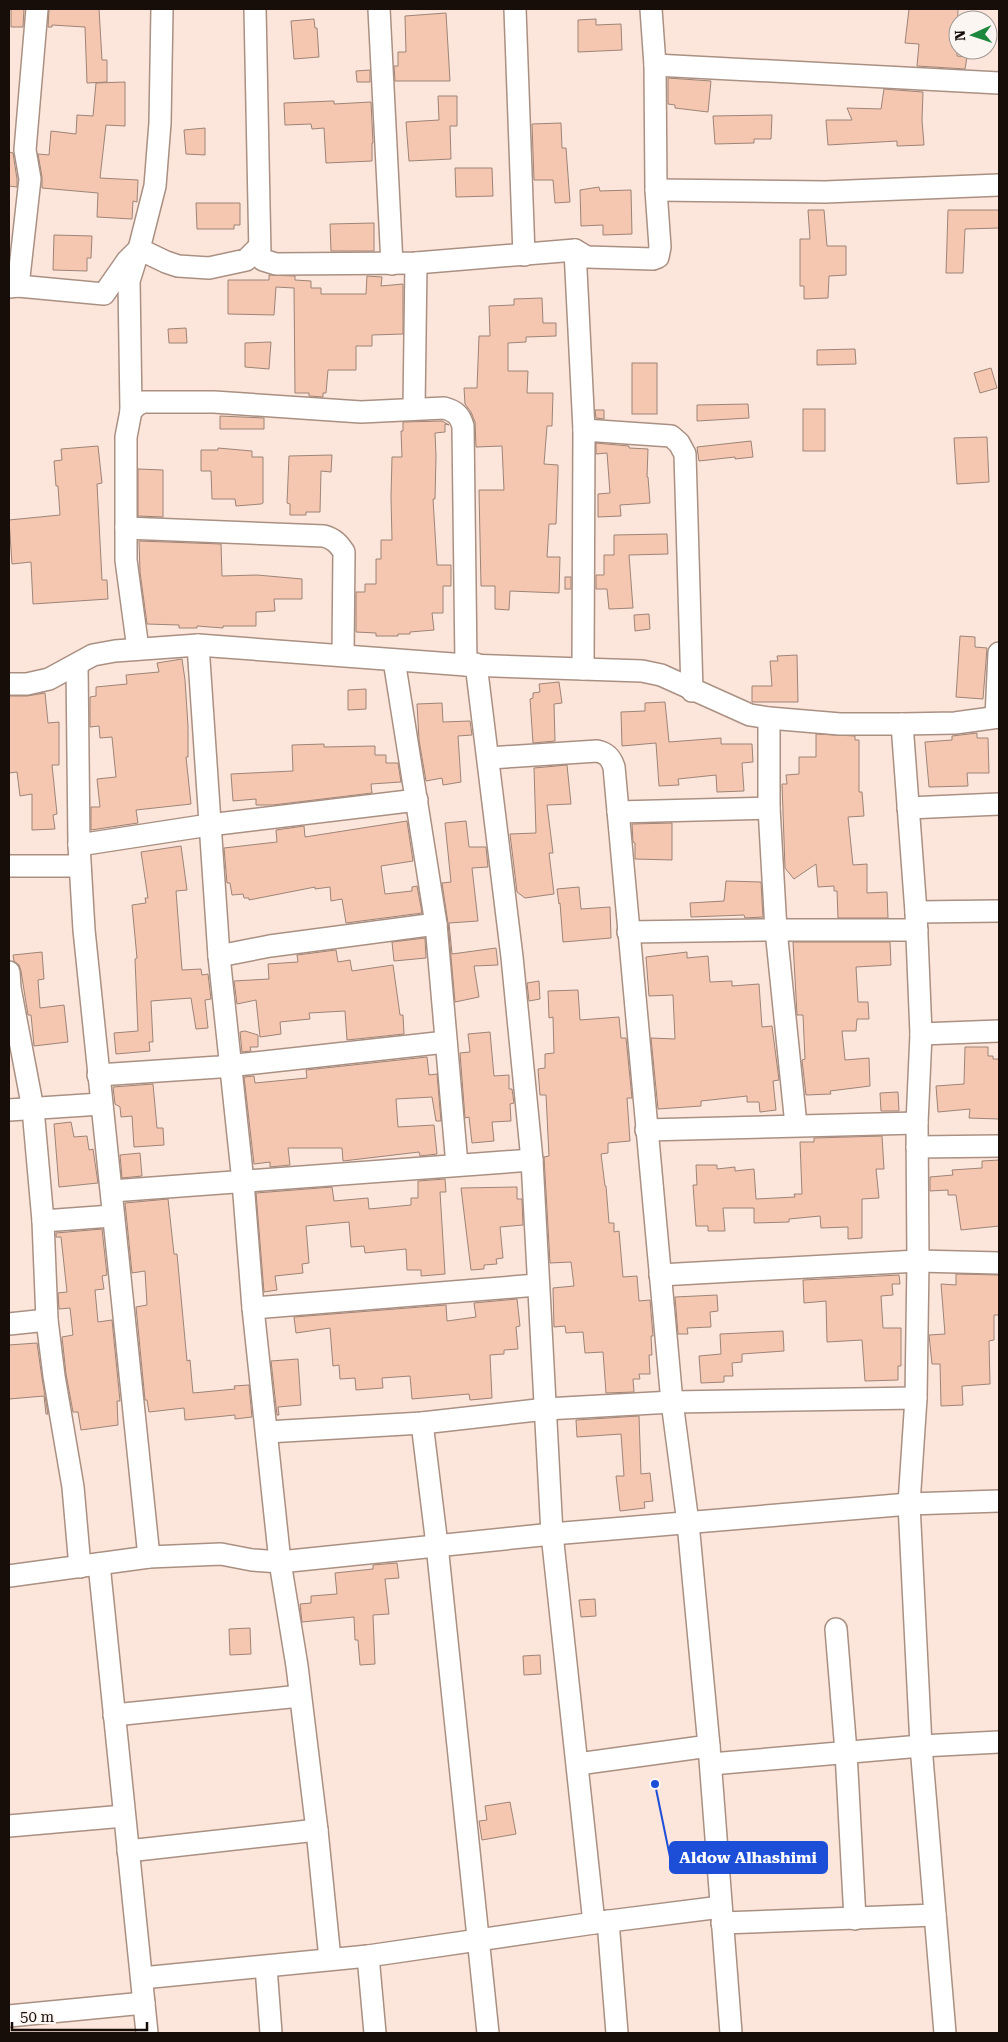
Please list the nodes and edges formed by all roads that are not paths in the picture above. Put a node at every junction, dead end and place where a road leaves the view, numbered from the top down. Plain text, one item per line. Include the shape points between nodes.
1 (37, 9) edge
2 (162, 9) edge
3 (255, 9) edge
4 (380, 9) edge
5 (515, 9) edge
6 (651, 9) edge
7 (655, 65) junction
8 (999, 83) edge
9 (999, 185) edge
10 (656, 190) junction
11 (259, 247) junction
12 (139, 249) junction
13 (575, 250) junction
14 (524, 254) junction
15 (416, 263) junction
16 (392, 264) junction
17 (13, 286) edge
18 (414, 408) junction
19 (131, 411) junction
20 (584, 430) junction
21 (126, 528) junction
22 (198, 645) junction
23 (138, 649) junction
24 (999, 654) edge
25 (343, 655) junction
26 (394, 660) junction
27 (471, 664) junction
28 (77, 665) junction
29 (583, 669) junction
30 (9, 684) edge
31 (692, 691) junction
32 (998, 717) edge
33 (769, 718) junction
34 (902, 724) junction
35 (489, 758) junction
36 (416, 800) junction
37 (999, 804) edge
38 (769, 808) junction
39 (908, 808) junction
40 (618, 812) junction
41 (209, 825) junction
42 (79, 845) junction
43 (9, 866) edge
44 (80, 866) junction
45 (999, 911) edge
46 (917, 921) junction
47 (436, 924) junction
48 (776, 930) junction
49 (628, 932) junction
50 (219, 956) junction
51 (9, 972) edge
52 (999, 1031) edge
53 (921, 1034) junction
54 (446, 1042) junction
55 (230, 1066) junction
56 (98, 1075) junction
57 (101, 1104) junction
58 (33, 1109) junction
59 (9, 1110) edge
60 (917, 1123) junction
61 (796, 1125) junction
62 (646, 1130) junction
63 (999, 1146) edge
64 (917, 1147) junction
65 (532, 1160) junction
66 (457, 1164) junction
67 (244, 1182) junction
68 (112, 1191) junction
69 (112, 1216) junction
70 (44, 1220) junction
71 (918, 1261) junction
72 (999, 1263) edge
73 (660, 1275) junction
74 (538, 1286) junction
75 (253, 1308) junction
76 (46, 1320) junction
77 (9, 1324) edge
78 (916, 1398) junction
79 (672, 1402) junction
80 (546, 1409) junction
81 (422, 1424) junction
82 (267, 1432) junction
83 (999, 1501) edge
84 (910, 1504) junction
85 (688, 1523) junction
86 (552, 1534) junction
87 (437, 1545) junction
88 (149, 1557) junction
89 (280, 1562) junction
90 (90, 1565) junction
91 (9, 1576) edge
92 (836, 1630) dead end
93 (300, 1696) junction
94 (114, 1715) junction
95 (999, 1742) edge
96 (921, 1746) junction
97 (846, 1752) junction
98 (710, 1755) junction
99 (578, 1764) junction
100 (124, 1816) junction
101 (9, 1826) edge
102 (317, 1830) junction
103 (128, 1851) junction
104 (722, 1915) junction
105 (935, 1915) junction
106 (855, 1919) junction
107 (601, 1922) junction
108 (479, 1939) junction
109 (368, 1956) junction
110 (330, 1959) junction
111 (266, 1966) junction
112 (142, 1978) junction
113 (144, 2003) junction
114 (9, 2016) edge
115 (147, 2033) edge
116 (271, 2033) edge
117 (375, 2033) edge
118 (488, 2033) edge
119 (617, 2033) edge
120 (731, 2033) edge
121 (945, 2033) edge

1 - 17 street via 26,150 30,179
2 - 12 street via 160,123 155,186
3 - 11 street
4 - 16 street
5 - 14 street
6 - 7 street
7 - 8 street
7 - 10 street
9 - 10 street via 834,191
10 - 13 street via 658,256 653,259 586,257
11 - 12 street via 246,260 209,268 172,264
11 - 16 street via 263,260 276,264
12 - 17 street via 104,294
12 - 19 street via 129,281
13 - 14 street
13 - 20 street
14 - 15 street
15 - 16 street
15 - 18 street
18 - 19 street via 361,412 214,402 143,402
18 - 27 street via 453,410 463,426
19 - 21 street via 126,437
20 - 29 street
20 - 31 street via 671,436 685,454
21 - 23 street via 126,560
21 - 25 street via 324,536 333,539 344,552
22 - 23 street
22 - 25 street
22 - 41 street
23 - 28 street via 92,655
24 - 32 street
25 - 26 street
26 - 27 street
26 - 36 street
27 - 29 street
27 - 35 street
28 - 30 street via 49,679
28 - 42 street
29 - 31 street via 642,671 661,675
31 - 33 street via 750,715
32 - 34 street via 955,723
33 - 34 street via 840,724
33 - 38 street
34 - 39 street
35 - 40 street via 589,751 604,753 611,758 614,767
35 - 65 street
36 - 41 street
36 - 47 street
37 - 39 street
38 - 40 street
38 - 48 street
39 - 46 street
40 - 49 street
41 - 42 street
41 - 50 street
42 - 44 street
43 - 44 street
44 - 56 street
45 - 46 street
46 - 48 street
46 - 53 street
47 - 50 street
47 - 54 street
48 - 49 street
48 - 61 street
49 - 62 street
50 - 55 street
51 - 58 street
52 - 53 street
53 - 60 street
54 - 55 street
54 - 66 street
55 - 56 street
55 - 67 street
56 - 57 street
57 - 58 street
57 - 68 street
58 - 59 street
58 - 70 street
60 - 61 street
60 - 64 street
61 - 62 street
62 - 73 street
63 - 64 street
64 - 71 street
65 - 66 street
65 - 74 street
66 - 67 street
67 - 68 street
67 - 75 street
68 - 69 street
69 - 70 street
69 - 88 street
70 - 76 street
71 - 72 street
71 - 73 street
71 - 78 street
73 - 79 street
74 - 75 street
74 - 80 street
75 - 82 street
76 - 77 street
76 - 90 street via 73,1487
78 - 79 street
78 - 84 street
79 - 80 street
79 - 85 street
80 - 81 street
80 - 86 street
81 - 82 street
81 - 87 street
82 - 89 street
83 - 84 street
84 - 85 street
84 - 96 street
85 - 86 street
85 - 98 street
86 - 87 street
86 - 99 street
87 - 89 street
87 - 108 street
88 - 89 street via 221,1554
88 - 90 street
89 - 93 street
90 - 91 street
90 - 94 street
92 - 97 street
93 - 94 street
93 - 102 street
94 - 100 street
95 - 96 street
96 - 97 street
96 - 105 street
97 - 98 street
97 - 106 street
98 - 99 street
98 - 104 street
99 - 107 street
100 - 101 street
100 - 103 street
102 - 103 street
102 - 110 street
103 - 112 street
104 - 106 street
104 - 107 street
104 - 120 street
105 - 106 street
105 - 121 street
107 - 108 street
107 - 119 street
108 - 109 street
108 - 118 street
109 - 110 street
109 - 117 street
110 - 111 street
111 - 112 street
111 - 116 street
112 - 113 street
113 - 114 street
113 - 115 street

